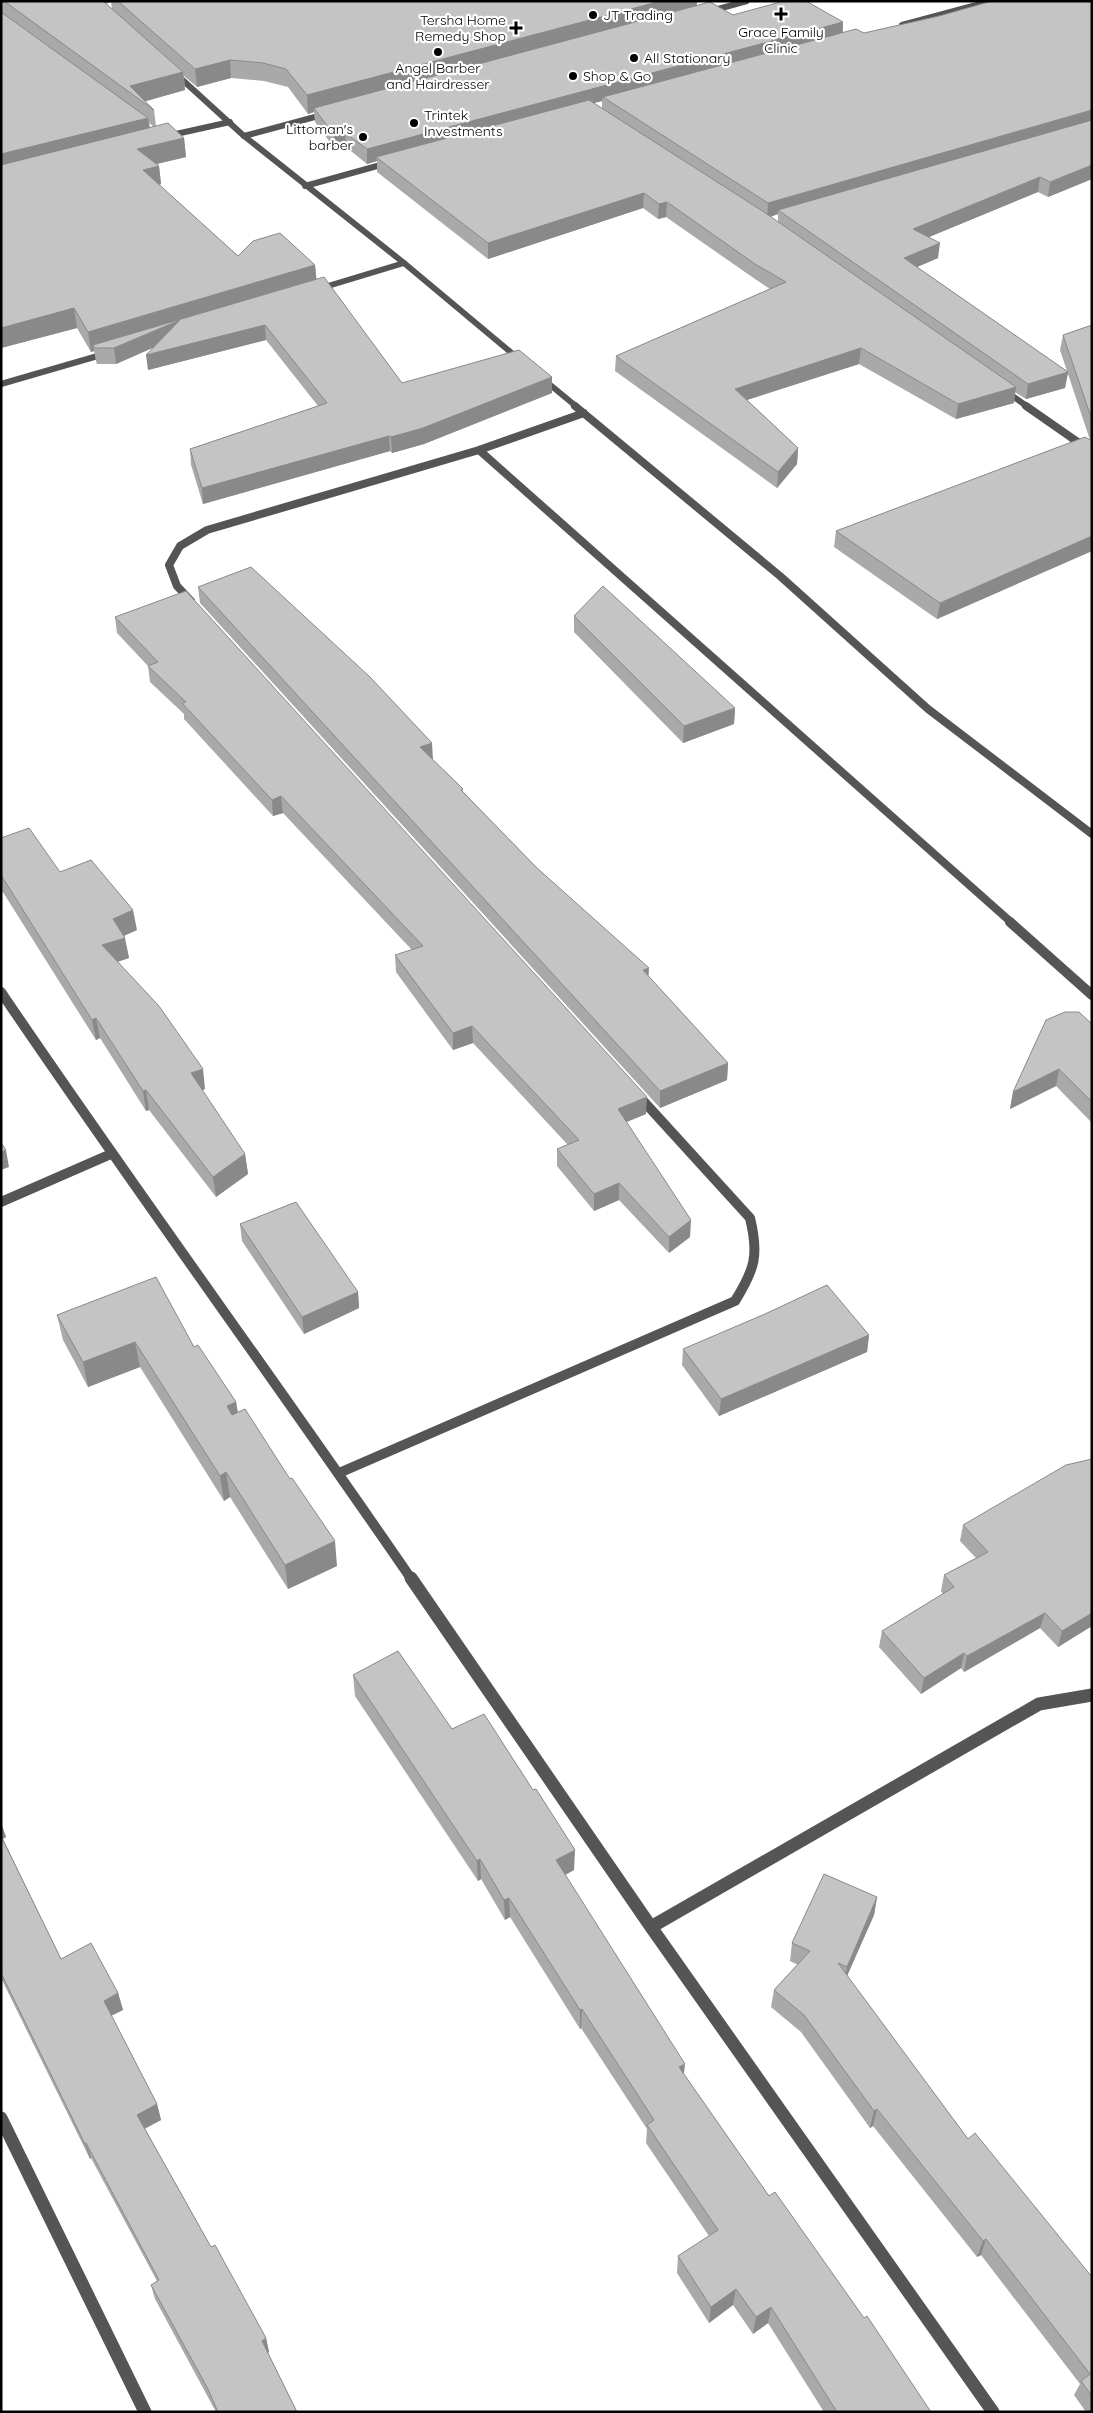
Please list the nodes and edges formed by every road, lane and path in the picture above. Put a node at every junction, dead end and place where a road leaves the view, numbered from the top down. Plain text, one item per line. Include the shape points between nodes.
1 (747, 1) edge
2 (991, 1) edge
3 (700, 14) edge
4 (895, 27) edge
5 (170, 69) edge
6 (330, 113) edge
7 (230, 122) junction
8 (244, 136) junction
9 (160, 138) edge
10 (400, 160) edge
11 (305, 186) junction
12 (404, 263) junction
13 (310, 292) edge
14 (113, 352) edge
15 (524, 363) edge
16 (539, 376) edge
17 (994, 383) edge
18 (1, 384) edge
19 (584, 414) junction
20 (479, 450) junction
21 (1092, 452) edge
22 (197, 608) edge
23 (1092, 834) edge
24 (1, 992) edge
25 (1092, 995) edge
26 (630, 1086) edge
27 (111, 1154) junction
28 (1, 1202) edge
29 (339, 1473) junction
30 (1092, 1695) edge
31 (651, 1927) junction
32 (1, 2118) edge
33 (145, 2412) edge
34 (993, 2412) edge

1 - 3 street
2 - 4 street
5 - 7 street
6 - 8 street
7 - 8 street
7 - 9 street
8 - 11 street
10 - 11 street
11 - 12 street
12 - 13 street
12 - 15 street
14 - 18 street
16 - 19 street
17 - 21 street
19 - 20 street
19 - 23 street via 780,576 928,709
20 - 22 street via 206,530 180,546 169,565 177,586
20 - 25 street
24 - 27 street
26 - 29 street via 750,1218 757,1245 753,1272 735,1301
27 - 28 street
27 - 29 street
29 - 31 street
30 - 31 street via 1039,1704
31 - 34 street
32 - 33 street

